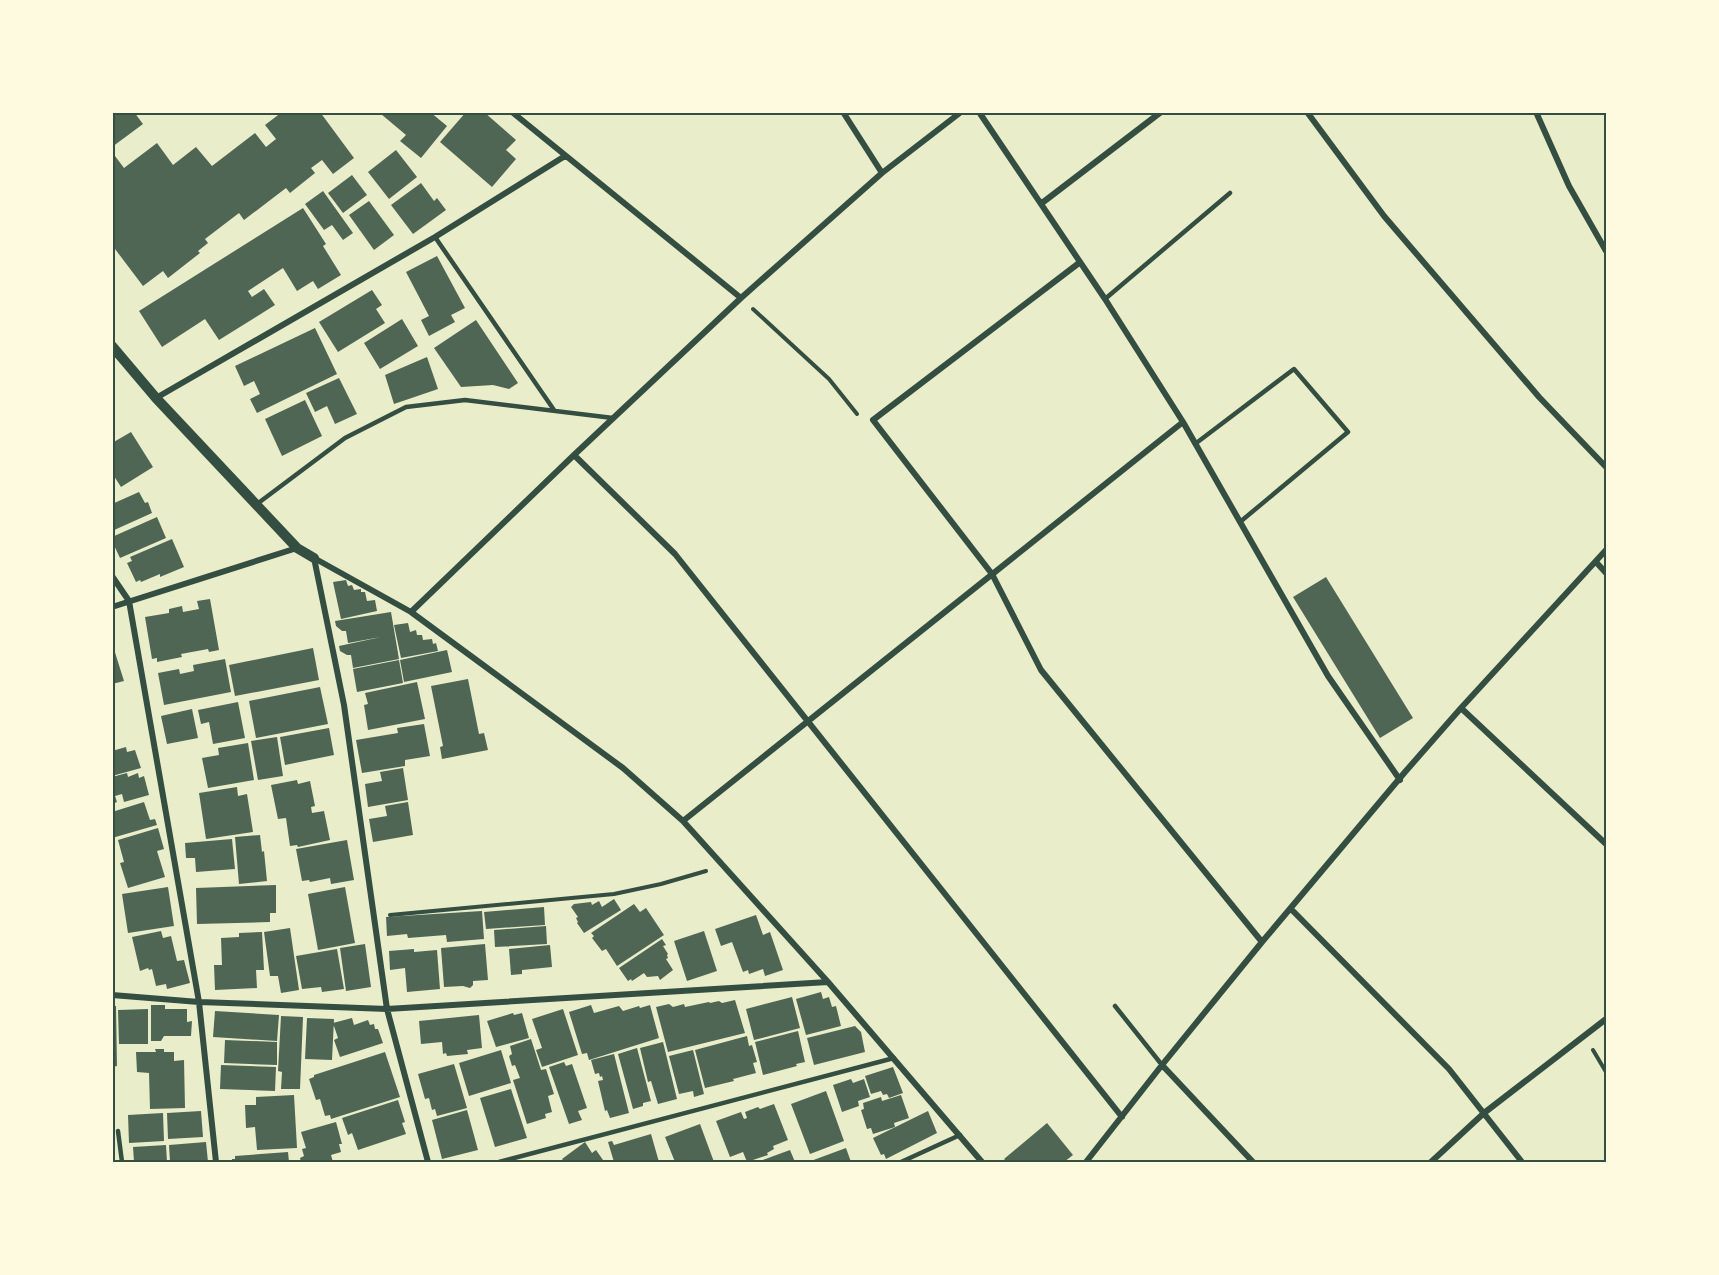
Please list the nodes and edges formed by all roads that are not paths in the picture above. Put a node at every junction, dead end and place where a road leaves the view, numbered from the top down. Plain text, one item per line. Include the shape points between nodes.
1 (512, 112) edge
2 (843, 112) edge
3 (961, 112) edge
4 (979, 112) edge
5 (1161, 112) edge
6 (1307, 112) edge
7 (1536, 112) edge
8 (565, 156) junction
9 (882, 173) junction
10 (1230, 193) dead end
11 (1042, 204) junction
12 (435, 237) junction
13 (1606, 251) edge
14 (1079, 263) junction
15 (741, 298) junction
16 (1105, 299) junction
17 (112, 346) edge
18 (156, 398) junction
19 (554, 410) junction
20 (615, 418) junction
21 (1183, 422) junction
22 (1195, 444) junction
23 (574, 455) junction
24 (1606, 467) edge
25 (257, 504) junction
26 (1240, 522) junction
27 (297, 548) junction
28 (1606, 550) edge
29 (314, 558) junction
30 (1596, 562) junction
31 (1606, 573) edge
32 (992, 574) junction
33 (112, 576) edge
34 (129, 601) junction
35 (112, 607) edge
36 (411, 612) junction
37 (1461, 708) junction
38 (808, 720) junction
39 (1400, 780) junction
40 (683, 820) junction
41 (1606, 844) edge
42 (1290, 909) junction
43 (1262, 942) junction
44 (828, 982) junction
45 (112, 995) edge
46 (199, 1002) junction
47 (1115, 1006) dead end
48 (387, 1009) junction
49 (1606, 1019) edge
50 (894, 1058) junction
51 (1162, 1065) junction
52 (1484, 1113) junction
53 (1122, 1117) junction
54 (118, 1131) dead end
55 (960, 1135) junction
56 (122, 1162) edge
57 (216, 1162) edge
58 (428, 1162) edge
59 (499, 1162) edge
60 (901, 1162) edge
61 (982, 1162) edge
62 (1086, 1162) edge
63 (1252, 1162) edge
64 (1431, 1162) edge
65 (1522, 1162) edge

1 - 8 street
2 - 9 street
3 - 9 street
4 - 11 street
5 - 11 street
6 - 24 street via 1384,216 1539,398
7 - 13 street via 1569,186
8 - 12 street
8 - 15 street
9 - 15 street
10 - 16 lane
11 - 14 street
12 - 18 street
12 - 19 lane
14 - 16 street
14 - 32 street via 873,420
15 - 20 street
16 - 21 street
17 - 18 street
18 - 25 street
19 - 20 lane
19 - 25 lane via 465,400 406,407 345,438
20 - 23 street
21 - 22 street
21 - 32 street
22 - 26 street
22 - 26 lane via 1294,369 1348,432
23 - 36 street
23 - 38 street via 675,554
25 - 27 street
26 - 39 street via 1328,676
27 - 29 street
27 - 34 street
28 - 30 street
29 - 36 street
29 - 48 street via 344,705
30 - 31 street
30 - 37 street
32 - 38 street
32 - 43 street via 1041,670
33 - 34 street
34 - 35 street
34 - 46 street
36 - 40 street via 623,768
37 - 39 street
37 - 41 street
38 - 40 street
38 - 53 street
39 - 42 street
40 - 44 street
42 - 43 street
42 - 52 street via 1449,1068
43 - 51 street
44 - 48 street
44 - 50 street
45 - 46 street
46 - 48 street
46 - 57 street
47 - 51 lane
48 - 58 street
49 - 52 street
50 - 55 street
50 - 59 lane
51 - 53 street
51 - 63 street
52 - 64 street
52 - 65 street
53 - 62 street
54 - 56 lane
55 - 60 lane
55 - 61 street

